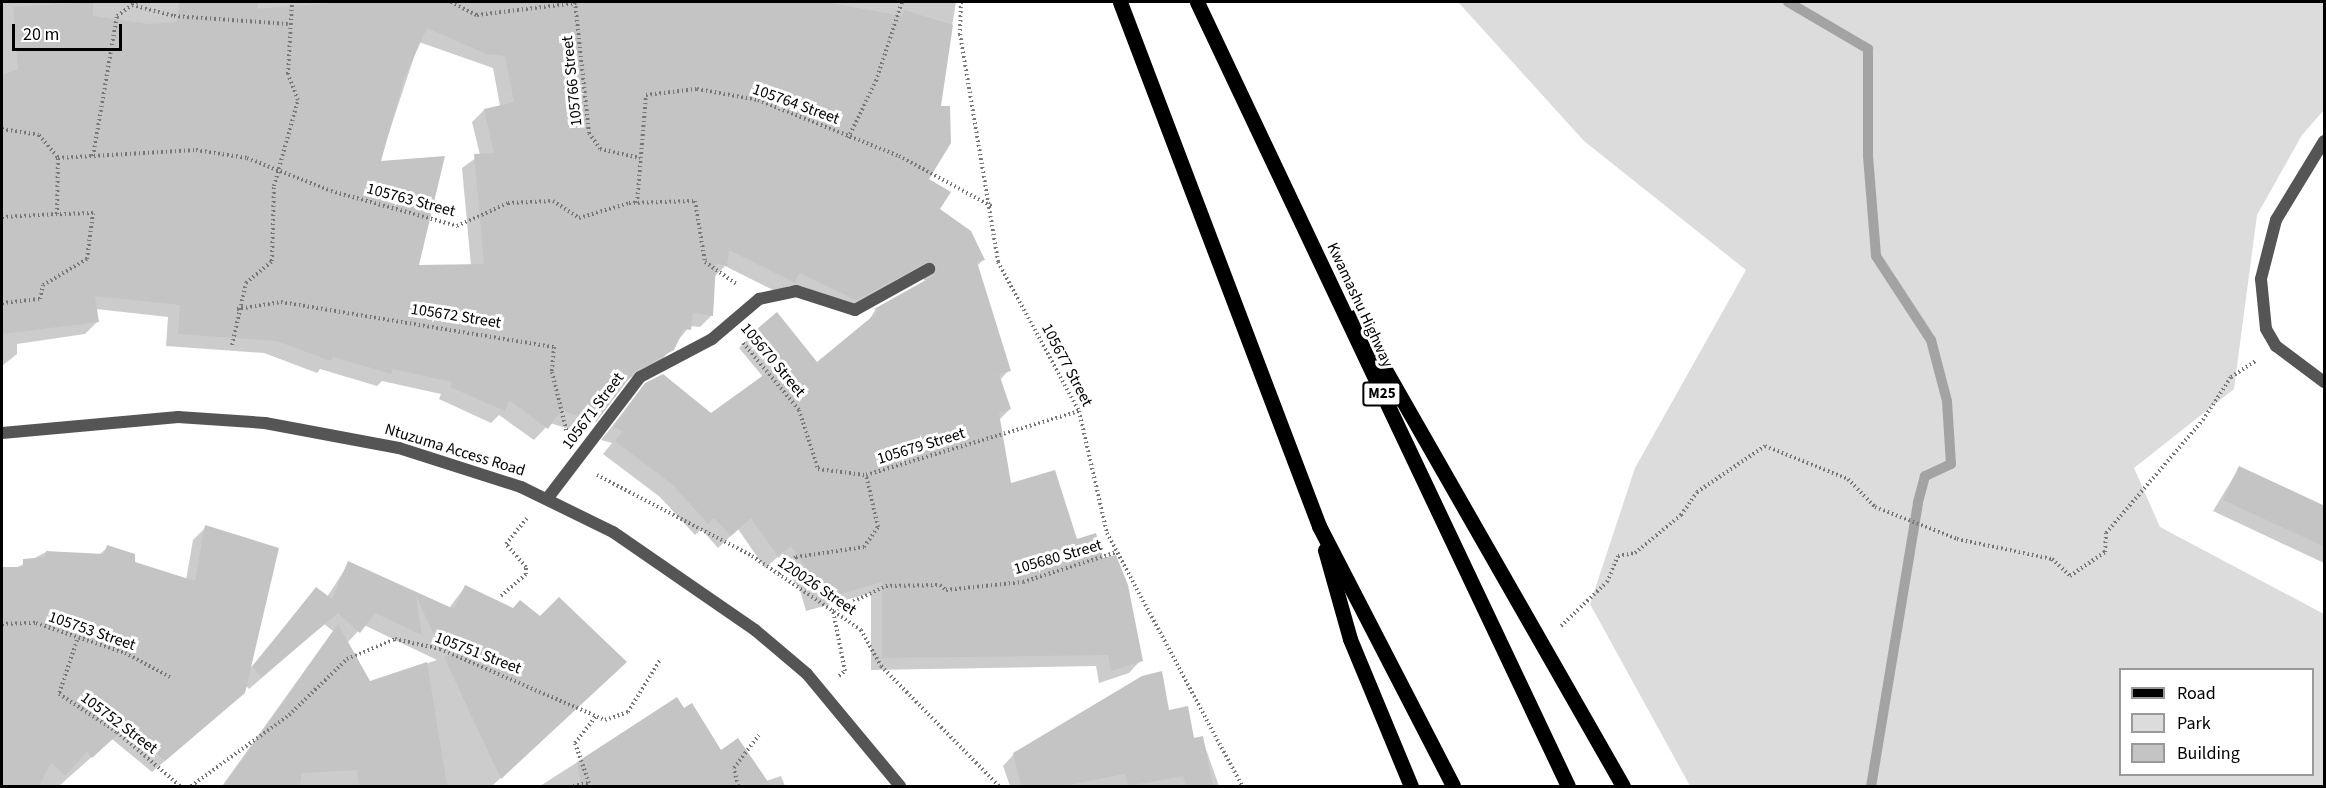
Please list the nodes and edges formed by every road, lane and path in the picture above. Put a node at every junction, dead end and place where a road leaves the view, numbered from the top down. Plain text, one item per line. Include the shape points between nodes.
1 (292, 2) edge
2 (451, 2) edge
3 (575, 2) edge
4 (902, 2) edge
5 (961, 2) edge
6 (1120, 2) edge
7 (1197, 2) edge
8 (134, 3) edge
9 (288, 24) junction
10 (2, 129) edge
11 (848, 138) junction
12 (2325, 141) edge
13 (93, 156) junction
14 (58, 158) junction
15 (640, 158) junction
16 (278, 167) junction
17 (637, 203) junction
18 (993, 207) junction
19 (57, 214) junction
20 (2, 217) edge
21 (1311, 242) junction
22 (929, 269) dead end
23 (759, 299) junction
24 (2, 303) edge
25 (237, 309) junction
26 (727, 325) junction
27 (2271, 338) junction
28 (232, 345) dead end
29 (2325, 382) edge
30 (1079, 411) junction
31 (2, 433) edge
32 (574, 462) junction
33 (866, 475) junction
34 (547, 499) junction
35 (1319, 526) junction
36 (1117, 552) junction
37 (779, 574) junction
38 (501, 596) dead end
39 (833, 611) junction
40 (2, 624) edge
41 (77, 640) junction
42 (1541, 642) junction
43 (660, 660) dead end
44 (170, 677) dead end
45 (822, 691) junction
46 (596, 716) junction
47 (759, 735) dead end
48 (180, 786) edge
49 (191, 786) edge
50 (573, 786) edge
51 (738, 786) edge
52 (900, 786) edge
53 (999, 786) edge
54 (1242, 786) edge
55 (1411, 786) edge
56 (1453, 786) edge
57 (1568, 786) edge
58 (1623, 786) edge

1 - 9 path
2 - 3 path via 477,15
3 - 15 path, 105766 Street via 589,133 600,149
4 - 11 path via 876,81
5 - 18 path, 105677 Street via 960,34
6 - 35 main road
7 - 21 main road, Kwamashu Highway / M25
8 - 9 path via 174,16
8 - 13 path via 117,16
9 - 16 path via 288,74 298,100 288,150
10 - 14 path via 39,135
11 - 15 path, 105764 Street via 758,100 696,89 646,95
11 - 18 path, 105764 Street via 899,156
12 - 27 street via 2283,205 2264,258 2262,309
13 - 14 path, 105763 Street
13 - 16 path, 105763 Street via 196,150
14 - 19 path
15 - 17 path, 105764 Street
16 - 17 path, 105763 Street via 331,191 457,226 508,203 553,201 579,218
16 - 25 path via 272,261 246,283
17 - 23 path, 105763 Street via 695,201 705,262
18 - 30 path, 105677 Street via 998,262
19 - 20 path
19 - 24 path via 93,213 87,259 43,285 40,299
21 - 42 main road
21 - 57 main road, Kwamashu Highway / M25
22 - 23 street, 105671 Street via 855,310 796,291
23 - 26 street, 105671 Street
25 - 28 path
25 - 32 path, 105672 Street via 281,302 554,347 552,372
26 - 32 street, 105671 Street via 700,347 640,377
26 - 33 path, 105670 Street via 800,410 819,469
27 - 29 street
27 - 42 path via 2258,360 2231,377 2203,420 2106,533 2105,552 2070,576 2052,559 1957,539 1875,507 1848,480 1765,446 1697,492 1681,514 1635,553 1617,556 1607,582
30 - 33 path, 105679 Street
30 - 36 path, 105677 Street via 1107,533
31 - 34 street, Ntuzuma Access Road via 166,418 265,423 399,448 491,475
32 - 34 street, 105671 Street
32 - 37 path, 120026 Street
33 - 37 path, 105679 Street via 878,527 864,547 796,557
34 - 38 path via 506,544 526,567 526,574
34 - 45 street, Ntuzuma Access Road via 613,532 728,611
35 - 55 main road via 1350,639
35 - 56 main road
36 - 39 path, 105680 Street via 1023,582 946,590 940,585 886,586
36 - 54 path, 105677 Street
37 - 39 path, 120026 Street
39 - 45 path via 845,671
39 - 53 path, 120026 Street via 861,630 881,666
40 - 41 path, 105753 Street via 36,623
41 - 44 path, 105753 Street via 125,652
41 - 48 path, 105752 Street via 58,694 117,732
42 - 58 main road
43 - 46 path, 105751 Street via 628,712 605,720
45 - 52 street, Ntuzuma Access Road
46 - 49 path, 105751 Street via 440,649 395,639 347,659 289,715
46 - 50 path via 574,743 589,783
47 - 51 path via 734,768

